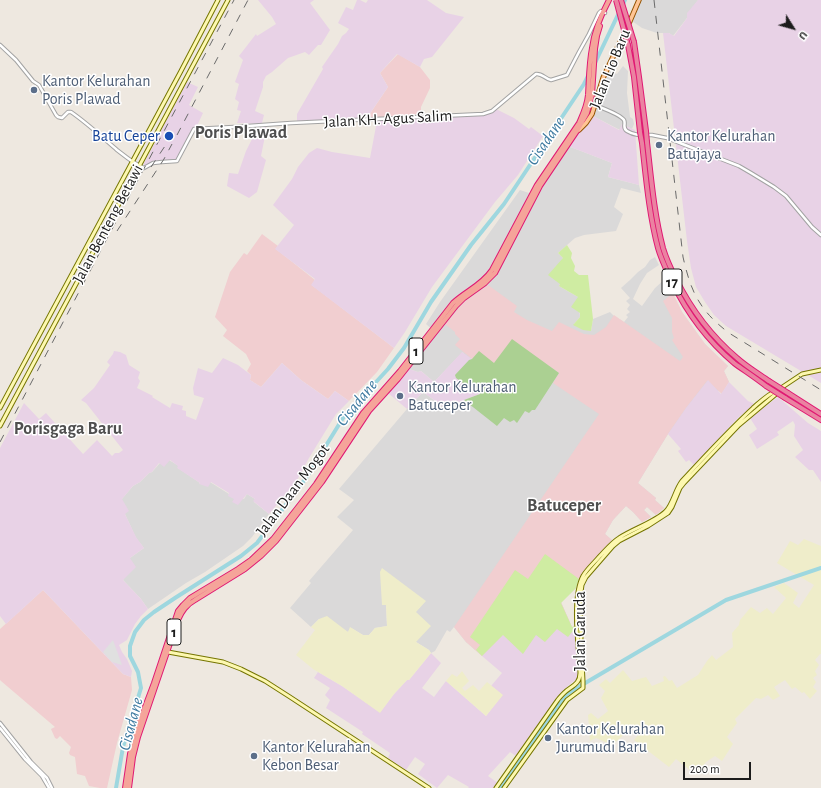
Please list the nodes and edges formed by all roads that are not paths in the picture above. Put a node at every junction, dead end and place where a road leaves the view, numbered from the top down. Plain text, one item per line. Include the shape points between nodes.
1 (218, 0) edge
2 (228, 0) edge
3 (610, 0) edge
4 (616, 0) edge
5 (621, 0) edge
6 (639, 0) edge
7 (604, 13) junction
8 (0, 45) edge
9 (595, 105) junction
10 (582, 123) junction
11 (133, 162) junction
12 (139, 166) junction
13 (821, 235) edge
14 (90, 249) junction
15 (821, 370) edge
16 (9, 392) junction
17 (6, 398) junction
18 (14, 398) junction
19 (0, 408) edge
20 (821, 414) edge
21 (821, 420) edge
22 (0, 426) edge
23 (705, 458) junction
24 (244, 567) junction
25 (168, 652) junction
26 (0, 723) edge
27 (0, 728) edge
28 (542, 729) junction
29 (136, 735) junction
30 (30, 763) junction
31 (51, 788) edge
32 (125, 788) edge
33 (129, 788) edge
34 (428, 788) edge
35 (496, 788) edge
36 (504, 788) edge

1 - 11 main road, Jalan Benteng Betawi
2 - 12 main road, Jalan Benteng Betawi
3 - 7 highway, Jalan Daan Mogot / 1
4 - 21 highway, 17, bridge via 634,77 651,219 658,249 680,298 697,325 734,363
5 - 20 highway, 17, bridge via 634,42 656,218 672,271 702,322 718,341 769,381
6 - 9 main road, Jalan Lio Baru via 603,78
7 - 10 highway, Jalan Daan Mogot / 1 via 596,29 591,86
7 - 12 street, Jalan KH. Agus Salim via 601,12 596,17 567,74 551,80 536,74 490,112 194,129 177,161 153,163 144,168
8 - 11 street via 39,85 58,117 62,118 71,112
9 - 10 main road, Jalan Lio Baru via 592,114
9 - 13 street via 623,119 626,130 636,135 667,138 739,166 786,196
10 - 24 highway, Jalan Daan Mogot / 1 via 537,185 497,270 489,280 456,306 369,411 322,482 283,532 267,550
11 - 12 street
11 - 14 main road, Jalan Benteng Betawi
12 - 14 main road, Jalan Benteng Betawi
14 - 16 main road, Jalan Benteng Betawi
14 - 18 main road, Jalan Benteng Betawi
15 - 23 main road, Jalan Garuda via 802,374 778,390 738,424
16 - 17 main road, Jalan Benteng Betawi
16 - 18 main road
17 - 18 main road
17 - 19 main road, Jalan Benteng Betawi
18 - 22 main road, Jalan Benteng Betawi
23 - 28 main road, Jalan Garuda via 677,487 666,512 620,537 584,576 578,592 577,605 580,678 557,701
23 - 28 main road, Jalan Garuda via 680,488 668,513 619,541 586,577 580,599 583,686
24 - 25 highway, Jalan Daan Mogot / 1 via 185,608 178,620
24 - 29 highway, Jalan Daan Mogot / 1 via 190,598 178,611
25 - 29 highway, Jalan Daan Mogot / 1
25 - 34 main road via 221,661 265,681
26 - 30 street
27 - 30 street
28 - 35 main road, Jalan Garuda
28 - 36 main road, Jalan Garuda
29 - 32 highway, Jalan Daan Mogot / 1 via 130,754
29 - 33 highway, Jalan Daan Mogot / 1
30 - 31 street

